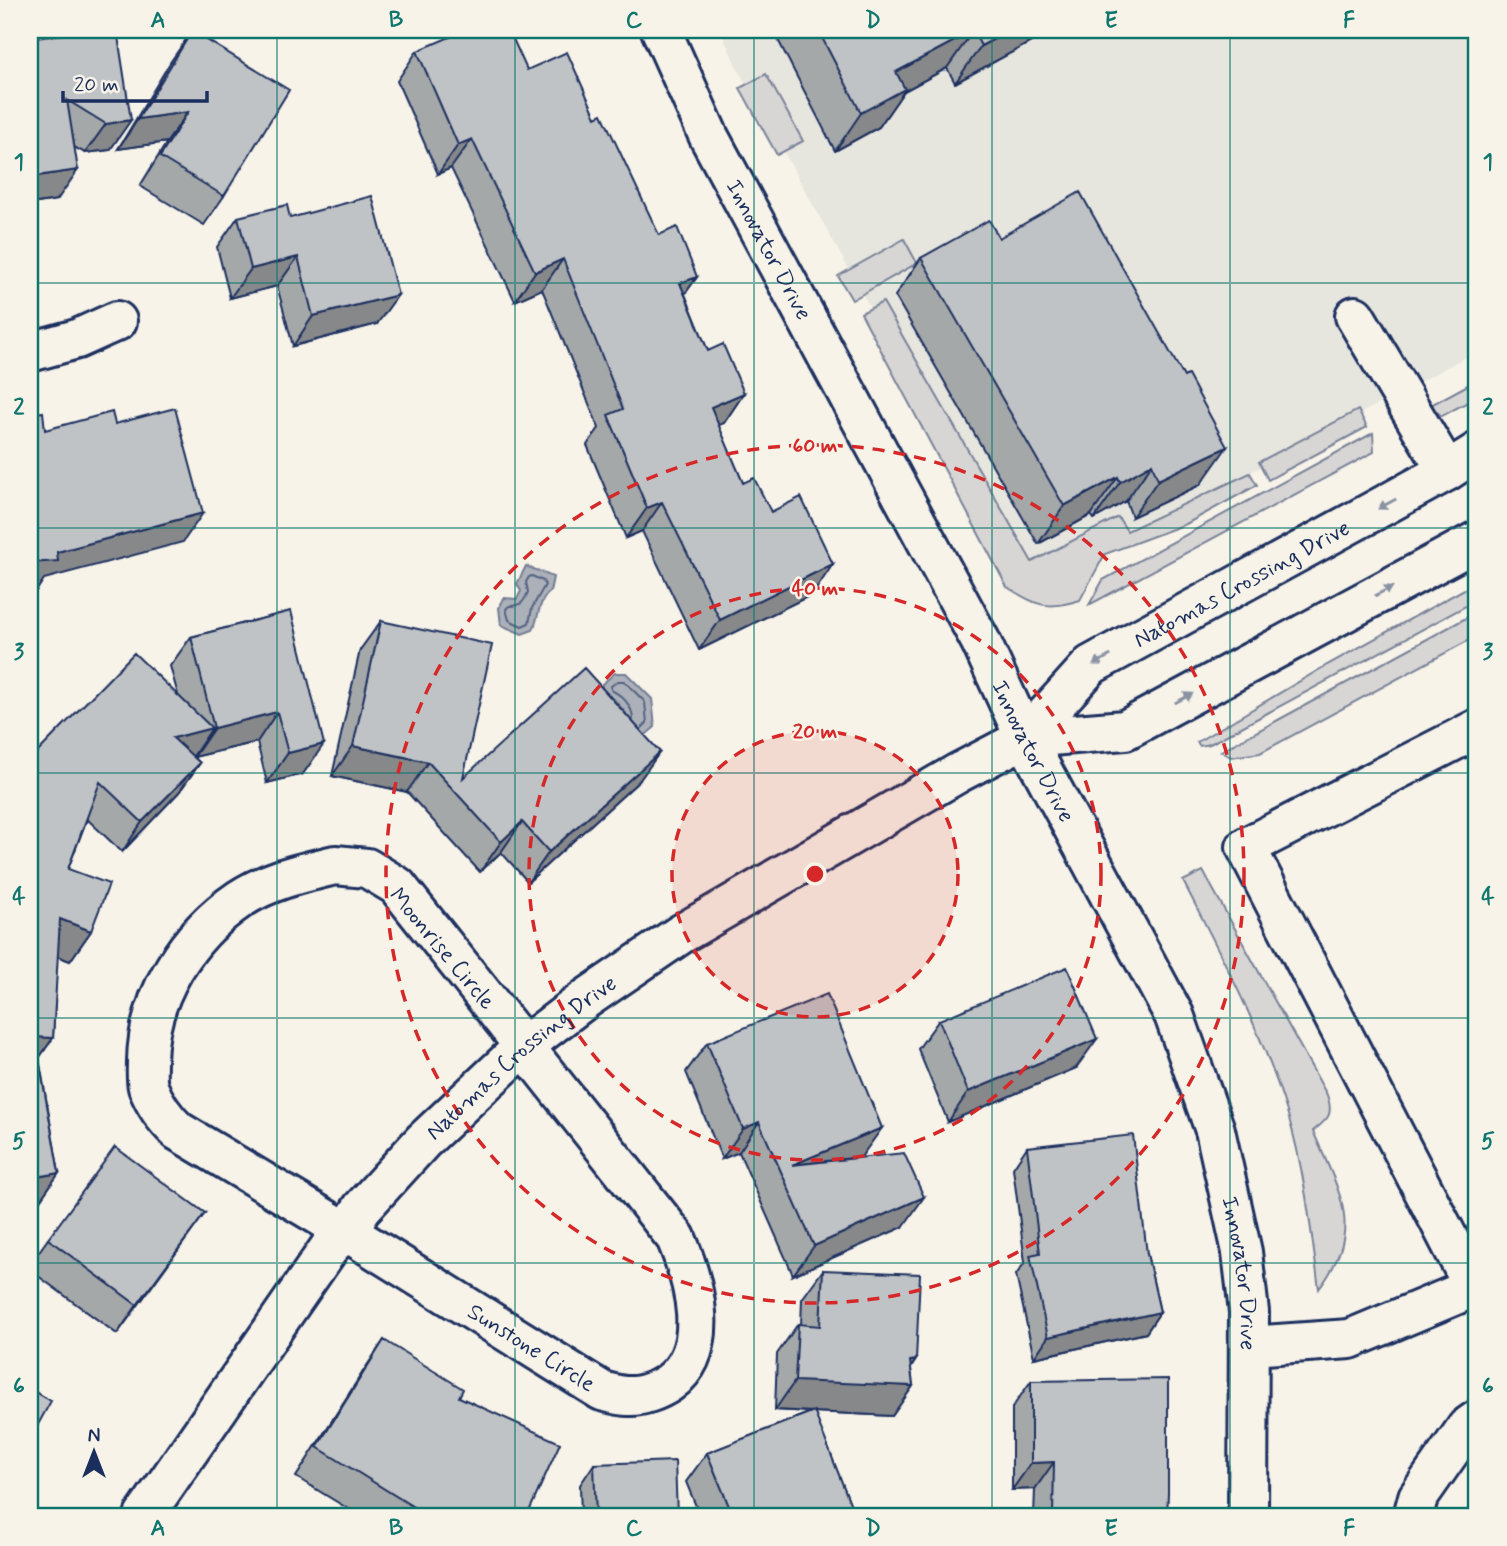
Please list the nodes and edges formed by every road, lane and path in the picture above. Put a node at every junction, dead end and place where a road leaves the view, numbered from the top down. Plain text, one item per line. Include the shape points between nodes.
1 (661, 30) edge
2 (1355, 316) dead end
3 (117, 321) dead end
4 (30, 352) edge
5 (1462, 461) edge
6 (1477, 541) edge
7 (1477, 729) edge
8 (1026, 738) junction
9 (524, 1046) junction
10 (347, 1232) junction
11 (1476, 1289) edge
12 (1249, 1346) junction
13 (1477, 1420) edge
14 (144, 1516) edge
15 (1248, 1516) edge
16 (1413, 1516) edge

1 - 8 street, Innovator Drive via 709,137 981,642
2 - 5 street
3 - 4 street via 77,339
5 -> 8 street, Natomas Crossing Drive via 1091,665
8 -> 6 street, Natomas Crossing Drive via 1125,730
7 - 11 street via 1246,847
8 - 9 street, Natomas Crossing Drive via 681,933
8 - 12 street, Innovator Drive via 1174,1015 1196,1074 1215,1130 1242,1252
9 - 10 street, Natomas Crossing Drive via 423,1141 362,1208
9 - 10 street, Sunstone Circle via 676,1238 689,1269 697,1331 691,1356 678,1376 661,1389 630,1397 602,1391
9 - 10 street, Moonrise Circle via 397,886 367,869 335,865 283,877 212,921 184,953 161,995 148,1046 147,1084 160,1114 177,1131
10 - 14 street, Natomas Crossing Drive via 332,1244
11 - 12 street via 1350,1339
12 - 15 street, Innovator Drive
13 - 16 street via 1466,1427 1418,1497

